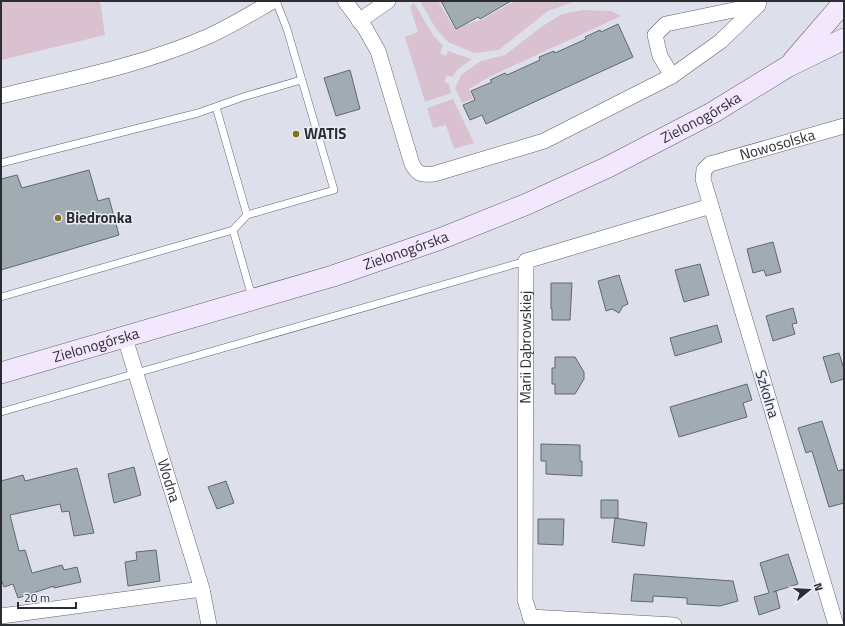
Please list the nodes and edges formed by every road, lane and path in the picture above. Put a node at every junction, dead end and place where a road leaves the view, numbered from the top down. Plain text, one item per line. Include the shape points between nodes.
1 (274, 1) edge
2 (345, 1) edge
3 (388, 1) edge
4 (844, 2) edge
5 (759, 3) edge
6 (359, 21) junction
7 (844, 39) edge
8 (787, 67) junction
9 (672, 76) junction
10 (301, 80) junction
11 (1, 96) edge
12 (216, 107) junction
13 (844, 126) edge
14 (1, 163) edge
15 (710, 164) joint
16 (711, 206) junction
17 (247, 215) junction
18 (233, 230) junction
19 (526, 261) junction
20 (1, 297) edge
21 (253, 300) junction
22 (125, 338) junction
23 (1, 373) edge
24 (135, 374) junction
25 (1, 412) edge
26 (202, 588) junction
27 (1, 616) edge
28 (531, 621) edge
29 (210, 625) edge
30 (674, 625) edge
31 (836, 625) edge

1 - 10 lane via 287,29
1 - 11 street via 208,36 172,50 126,65
2 - 6 street
3 - 6 street
4 - 8 street, Zielonogórska
5 - 9 street via 721,41
5 - 9 street via 666,24 655,35 660,56
6 - 9 street via 378,51 412,164 422,175 434,174 544,141
7 - 8 street, Zielonogórska
8 - 21 street, Zielonogórska via 705,116 608,167 527,204 440,239
10 - 12 lane
10 - 17 lane via 334,190
12 - 14 lane
12 - 17 lane
13 - 15 street, Nowosolska
15 - 16 street, Szkolna via 704,170 703,179
16 - 19 street
16 - 31 street, Szkolna
17 - 18 lane
18 - 20 lane
18 - 21 lane
19 - 24 lane
19 - 28 street, Marii Dąbrowskiej via 525,600
21 - 22 street, Zielonogórska
22 - 23 street, Zielonogórska
22 - 24 street, Wodna
24 - 25 lane
24 - 26 street, Wodna
26 - 27 street
26 - 29 street, Wodna
28 - 30 street

